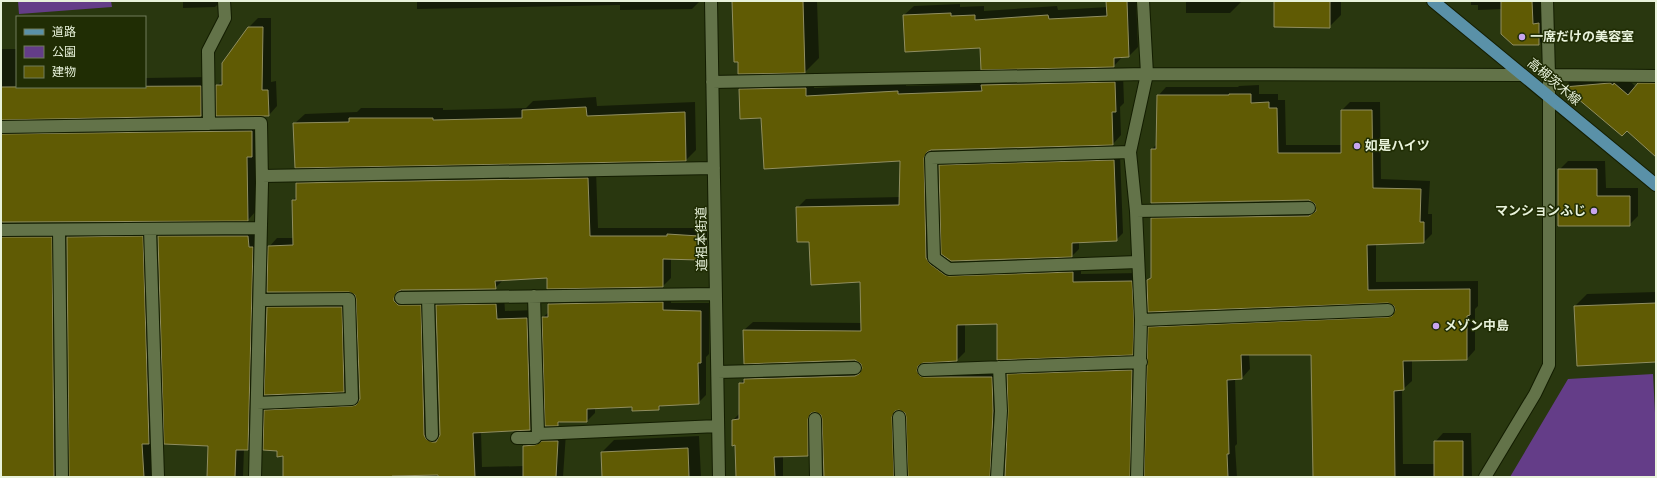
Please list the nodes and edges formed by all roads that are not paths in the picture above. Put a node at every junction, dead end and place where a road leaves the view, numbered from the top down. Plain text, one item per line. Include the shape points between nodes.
1 (224, 1) edge
2 (711, 1) edge
3 (1143, 1) edge
4 (1433, 1) edge
5 (1547, 1) edge
6 (1147, 74) junction
7 (1522, 75) junction
8 (1548, 75) junction
9 (1656, 76) edge
10 (712, 82) junction
11 (1548, 96) junction
12 (209, 124) junction
13 (1, 127) edge
14 (1130, 152) junction
15 (714, 168) junction
16 (262, 176) junction
17 (1656, 185) edge
18 (1310, 208) dead end
19 (1136, 211) junction
20 (261, 228) junction
21 (150, 229) junction
22 (1, 230) edge
23 (59, 230) junction
24 (1138, 262) junction
25 (716, 294) junction
26 (534, 296) junction
27 (401, 298) dead end
28 (428, 298) junction
29 (260, 300) junction
30 (1388, 310) dead end
31 (1141, 320) junction
32 (1141, 362) junction
33 (999, 367) junction
34 (855, 368) dead end
35 (924, 370) dead end
36 (718, 372) junction
37 (257, 403) junction
38 (899, 417) dead end
39 (815, 420) dead end
40 (718, 426) junction
41 (538, 434) junction
42 (432, 435) dead end
43 (517, 438) dead end
44 (62, 477) edge
45 (158, 477) edge
46 (255, 477) edge
47 (719, 477) edge
48 (816, 477) edge
49 (901, 477) edge
50 (997, 477) edge
51 (1137, 477) edge
52 (1485, 477) edge

1 - 12 street via 225,18 208,51
2 - 10 street, 道祖本街道
3 - 6 street
4 - 7 main road, 高槻茨木線
5 - 8 street
6 - 7 street
6 - 10 street
6 - 14 street
7 - 11 main road, 高槻茨木線
8 - 9 street
8 - 11 street
10 - 15 street, 道祖本街道
11 - 17 main road, 高槻茨木線
11 - 52 street via 1548,365 1535,394
12 - 13 street
12 - 16 street via 262,123
14 - 19 street
14 - 24 street via 931,158 934,258 949,270
15 - 16 street
15 - 25 street, 道祖本街道
16 - 20 street
18 - 19 street
19 - 24 street
20 - 21 street
20 - 29 street
21 - 23 street
21 - 45 street
22 - 23 street
23 - 44 street
24 - 31 street
25 - 26 street
25 - 36 street, 道祖本街道
26 - 28 street
26 - 41 street
27 - 28 street
28 - 42 street
29 - 37 street
29 - 37 street via 350,299 352,399
30 - 31 street
31 - 32 street
32 - 33 street
32 - 51 street
33 - 35 street
33 - 50 street via 1001,411
34 - 36 street
36 - 40 street, 道祖本街道
37 - 46 street
38 - 49 street
39 - 48 street
40 - 41 street
40 - 47 street, 道祖本街道
41 - 43 street via 535,438

